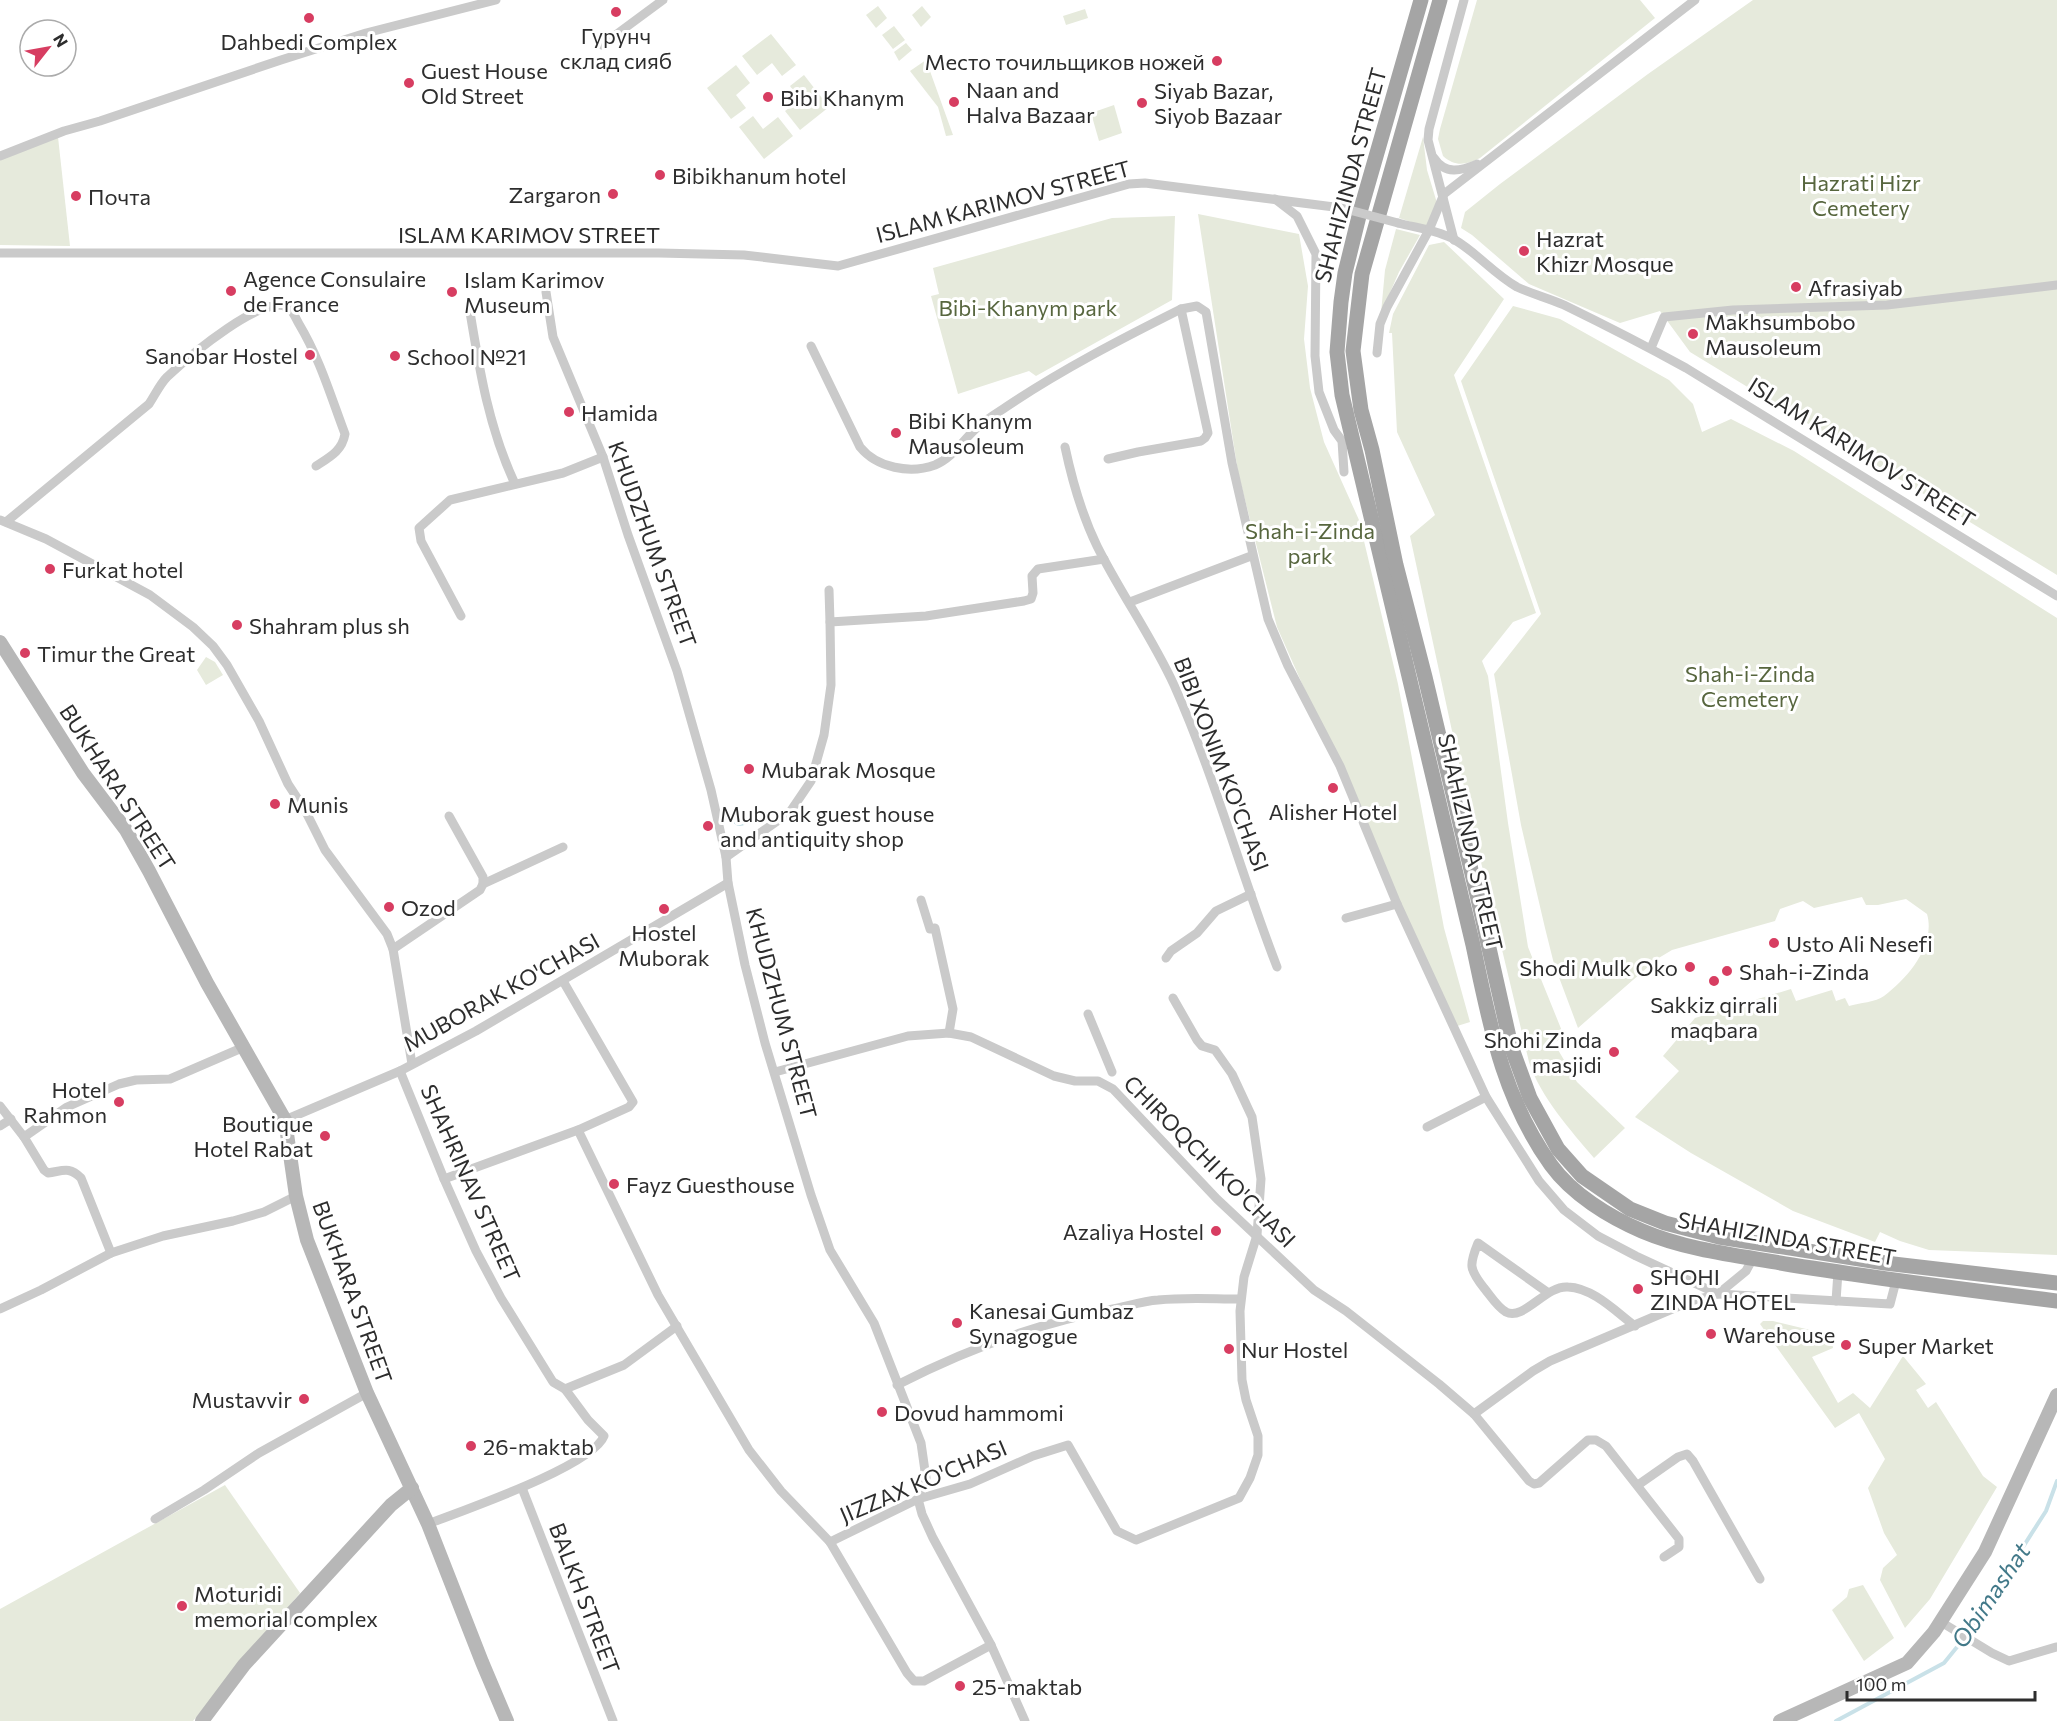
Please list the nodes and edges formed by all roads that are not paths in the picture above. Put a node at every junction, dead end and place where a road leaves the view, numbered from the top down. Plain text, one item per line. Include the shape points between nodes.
1 (496, 0) edge
2 (663, 0) edge
3 (1421, 0) edge
4 (1440, 0) edge
5 (1464, 0) edge
6 (1695, 0) edge
7 (602, 45) dead end
8 (1429, 150) junction
9 (0, 156) edge
10 (1491, 158) junction
11 (1444, 194) junction
12 (1274, 198) junction
13 (1429, 230) junction
14 (1454, 240) junction
15 (0, 253) edge
16 (2057, 285) edge
17 (546, 292) dead end
18 (1181, 309) junction
19 (470, 312) dead end
20 (812, 345) dead end
21 (1651, 348) junction
22 (1377, 353) dead end
23 (1065, 447) dead end
24 (603, 457) junction
25 (1108, 459) dead end
26 (316, 466) dead end
27 (1344, 472) dead end
28 (515, 484) junction
29 (3, 521) edge
30 (1251, 556) junction
31 (1104, 559) junction
32 (829, 590) dead end
33 (2057, 596) edge
34 (1130, 602) junction
35 (461, 616) dead end
36 (830, 622) junction
37 (0, 642) edge
38 (449, 816) dead end
39 (563, 847) dead end
40 (726, 857) junction
41 (728, 883) junction
42 (483, 884) junction
43 (1251, 894) junction
44 (921, 900) dead end
45 (1397, 904) junction
46 (1346, 918) dead end
47 (393, 949) junction
48 (1166, 958) dead end
49 (1277, 967) dead end
50 (563, 981) junction
51 (1173, 998) dead end
52 (1088, 1014) dead end
53 (949, 1033) junction
54 (244, 1047) junction
55 (412, 1064) junction
56 (400, 1071) junction
57 (775, 1072) junction
58 (1112, 1072) dead end
59 (1485, 1097) junction
60 (0, 1106) edge
61 (11, 1119) junction
62 (285, 1120) junction
63 (0, 1126) edge
64 (1427, 1127) dead end
65 (578, 1130) junction
66 (24, 1137) junction
67 (444, 1179) junction
68 (296, 1196) junction
69 (1257, 1235) junction
70 (111, 1253) junction
71 (1753, 1258) junction
72 (1838, 1272) junction
73 (1896, 1281) junction
74 (2057, 1283) edge
75 (1547, 1292) junction
76 (1718, 1294) junction
77 (1240, 1299) junction
78 (1836, 1300) junction
79 (2057, 1301) edge
80 (0, 1309) edge
81 (677, 1326) junction
82 (1635, 1326) junction
83 (897, 1385) junction
84 (565, 1389) junction
85 (367, 1393) junction
86 (2057, 1395) edge
87 (1474, 1414) junction
88 (1638, 1485) junction
89 (412, 1488) junction
90 (522, 1488) junction
91 (918, 1499) junction
92 (155, 1519) dead end
93 (428, 1524) junction
94 (830, 1542) junction
95 (1665, 1557) dead end
96 (1760, 1579) dead end
97 (1941, 1622) junction
98 (991, 1645) junction
99 (2055, 1647) dead end
100 (202, 1721) edge
101 (507, 1721) edge
102 (613, 1721) edge
103 (1025, 1721) edge
104 (1780, 1721) edge

1 - 9 street via 366,33 64,131
2 - 7 street
3 - 71 main road, SHAHIZINDA STREET via 1350,249 1337,352 1342,396 1495,1049 1528,1128 1552,1167 1582,1196 1621,1221 1660,1238
4 - 74 main road, SHAHIZINDA STREET via 1362,274 1353,351 1361,410 1396,565 1511,1046 1530,1098 1558,1149 1582,1176 1630,1209 1665,1223 1719,1237 1885,1263
5 - 8 street via 1429,129
6 - 10 street
8 - 10 street via 1448,170 1468,168
8 - 11 street
10 - 11 street
11 - 13 street
11 - 14 street
12 - 13 street, ISLAM KARIMOV STREET, bridge via 1342,208
12 - 15 street, ISLAM KARIMOV STREET via 1129,184 838,266 744,255 659,253
12 - 27 street via 1297,216 1316,254 1315,357 1319,392 1342,441
13 - 14 street, ISLAM KARIMOV STREET
13 - 22 street via 1383,315
14 - 21 street, ISLAM KARIMOV STREET via 1514,285
16 - 21 street via 1887,305 1733,310 1664,317
17 - 24 street, KHUDZHUM STREET via 553,337
18 - 20 street via 1018,399 978,426 950,455 920,468 886,465 865,454
18 - 25 street via 1208,433 1201,441
18 - 30 street via 1197,306 1206,312
19 - 28 street via 483,390
21 - 33 street, ISLAM KARIMOV STREET
23 - 31 street, BIBI XONIM KO'CHASI via 1083,508
24 - 28 street via 562,473
24 - 40 street, KHUDZHUM STREET via 675,663
26 - 29 street via 336,453 345,434 313,347 291,310 283,304 272,305 243,317 190,358 166,379 149,404
28 - 35 street via 450,500 419,528 420,541
29 - 47 street via 46,539 150,595 213,646 259,721 325,850 387,934
30 - 34 street
30 - 45 street via 1268,620 1340,766
31 - 34 street, BIBI XONIM KO'CHASI
31 - 36 street via 1038,569 1032,576 1033,592 1024,602 926,616
32 - 36 street
34 - 43 street, BIBI XONIM KO'CHASI via 1187,715
36 - 40 street via 831,685 824,735 811,781 790,812
37 - 54 street, BUKHARA STREET via 83,773 126,830
38 - 42 street via 483,877
39 - 42 street
40 - 41 street, KHUDZHUM STREET
41 - 50 street, MUBORAK KO'CHASI
41 - 57 street, KHUDZHUM STREET via 745,965
42 - 47 street via 480,891
43 - 48 street via 1216,910 1197,933
43 - 49 street, BIBI XONIM KO'CHASI
44 - 53 street via 930,928 935,928 946,975 953,1010
45 - 46 street
45 - 59 street
47 - 55 street
50 - 55 street, MUBORAK KO'CHASI
50 - 65 street via 633,1101 629,1107
51 - 69 street, JIZZAX KO'CHASI via 1197,1040 1215,1050 1233,1074 1252,1117 1261,1179
52 - 58 street
53 - 57 street, CHIROQCHI KO'CHASI via 908,1036
53 - 69 street, CHIROQCHI KO'CHASI via 971,1037 1054,1076 1098,1081 1113,1089 1216,1199
54 - 62 street, BUKHARA STREET
54 - 66 street via 170,1079 119,1084 67,1107
55 - 56 street, MUBORAK KO'CHASI
56 - 62 street, MUBORAK KO'CHASI
56 - 67 street, SHAHRINAV STREET
57 - 83 street, KHUDZHUM STREET via 830,1250 874,1323
59 - 64 street
59 - 76 street via 1539,1181 1564,1210 1598,1236
60 - 61 street
61 - 63 street
61 - 66 street
62 - 68 street, BUKHARA STREET
65 - 67 street
65 - 81 street via 639,1258
66 - 70 street via 48,1173 67,1169 81,1178
67 - 84 street, SHAHRINAV STREET via 501,1298 553,1382
68 - 70 street via 264,1212
68 - 85 street, BUKHARA STREET via 307,1240
69 - 77 street, JIZZAX KO'CHASI
69 - 87 street, CHIROQCHI KO'CHASI via 1314,1290 1346,1311
70 - 80 street
71 - 72 main road, SHAHIZINDA STREET
71 - 76 street via 1746,1271
72 - 73 main road, SHAHIZINDA STREET
72 - 78 street
73 - 78 street via 1890,1304
73 - 79 main road, SHAHIZINDA STREET
75 - 75 street via 1504,1261 1478,1242 1471,1261 1473,1274 1501,1308 1515,1314
75 - 82 street via 1564,1286 1580,1288
76 - 78 street
76 - 82 street via 1691,1301
77 - 83 street via 1157,1300 1053,1322 985,1346
77 - 91 street, JIZZAX KO'CHASI via 1242,1380 1258,1455 1239,1498 1136,1540 1117,1530 1068,1445 970,1484
81 - 84 street via 624,1365
81 - 94 street via 754,1457
82 - 87 street via 1533,1371
83 - 91 street, KHUDZHUM STREET via 921,1443 926,1478
84 - 90 street, SHAHRINAV STREET via 604,1436 602,1441 587,1454
85 - 89 street, BUKHARA STREET
85 - 92 street via 259,1453
86 - 97 street via 1985,1552
87 - 88 street, CHIROQCHI KO'CHASI via 1534,1484 1588,1440 1596,1440 1606,1446
88 - 95 street via 1678,1539 1679,1547
88 - 96 street via 1687,1454
89 - 93 street, BUKHARA STREET
89 - 100 street via 391,1505 244,1665
90 - 93 street, SHAHRINAV STREET
90 - 102 street, BALKH STREET
91 - 94 street, JIZZAX KO'CHASI
91 - 98 street via 933,1538
93 - 101 street, BUKHARA STREET
94 - 98 street via 914,1681 924,1681
97 - 99 street via 2009,1661
97 - 104 street via 1907,1663
98 - 103 street

